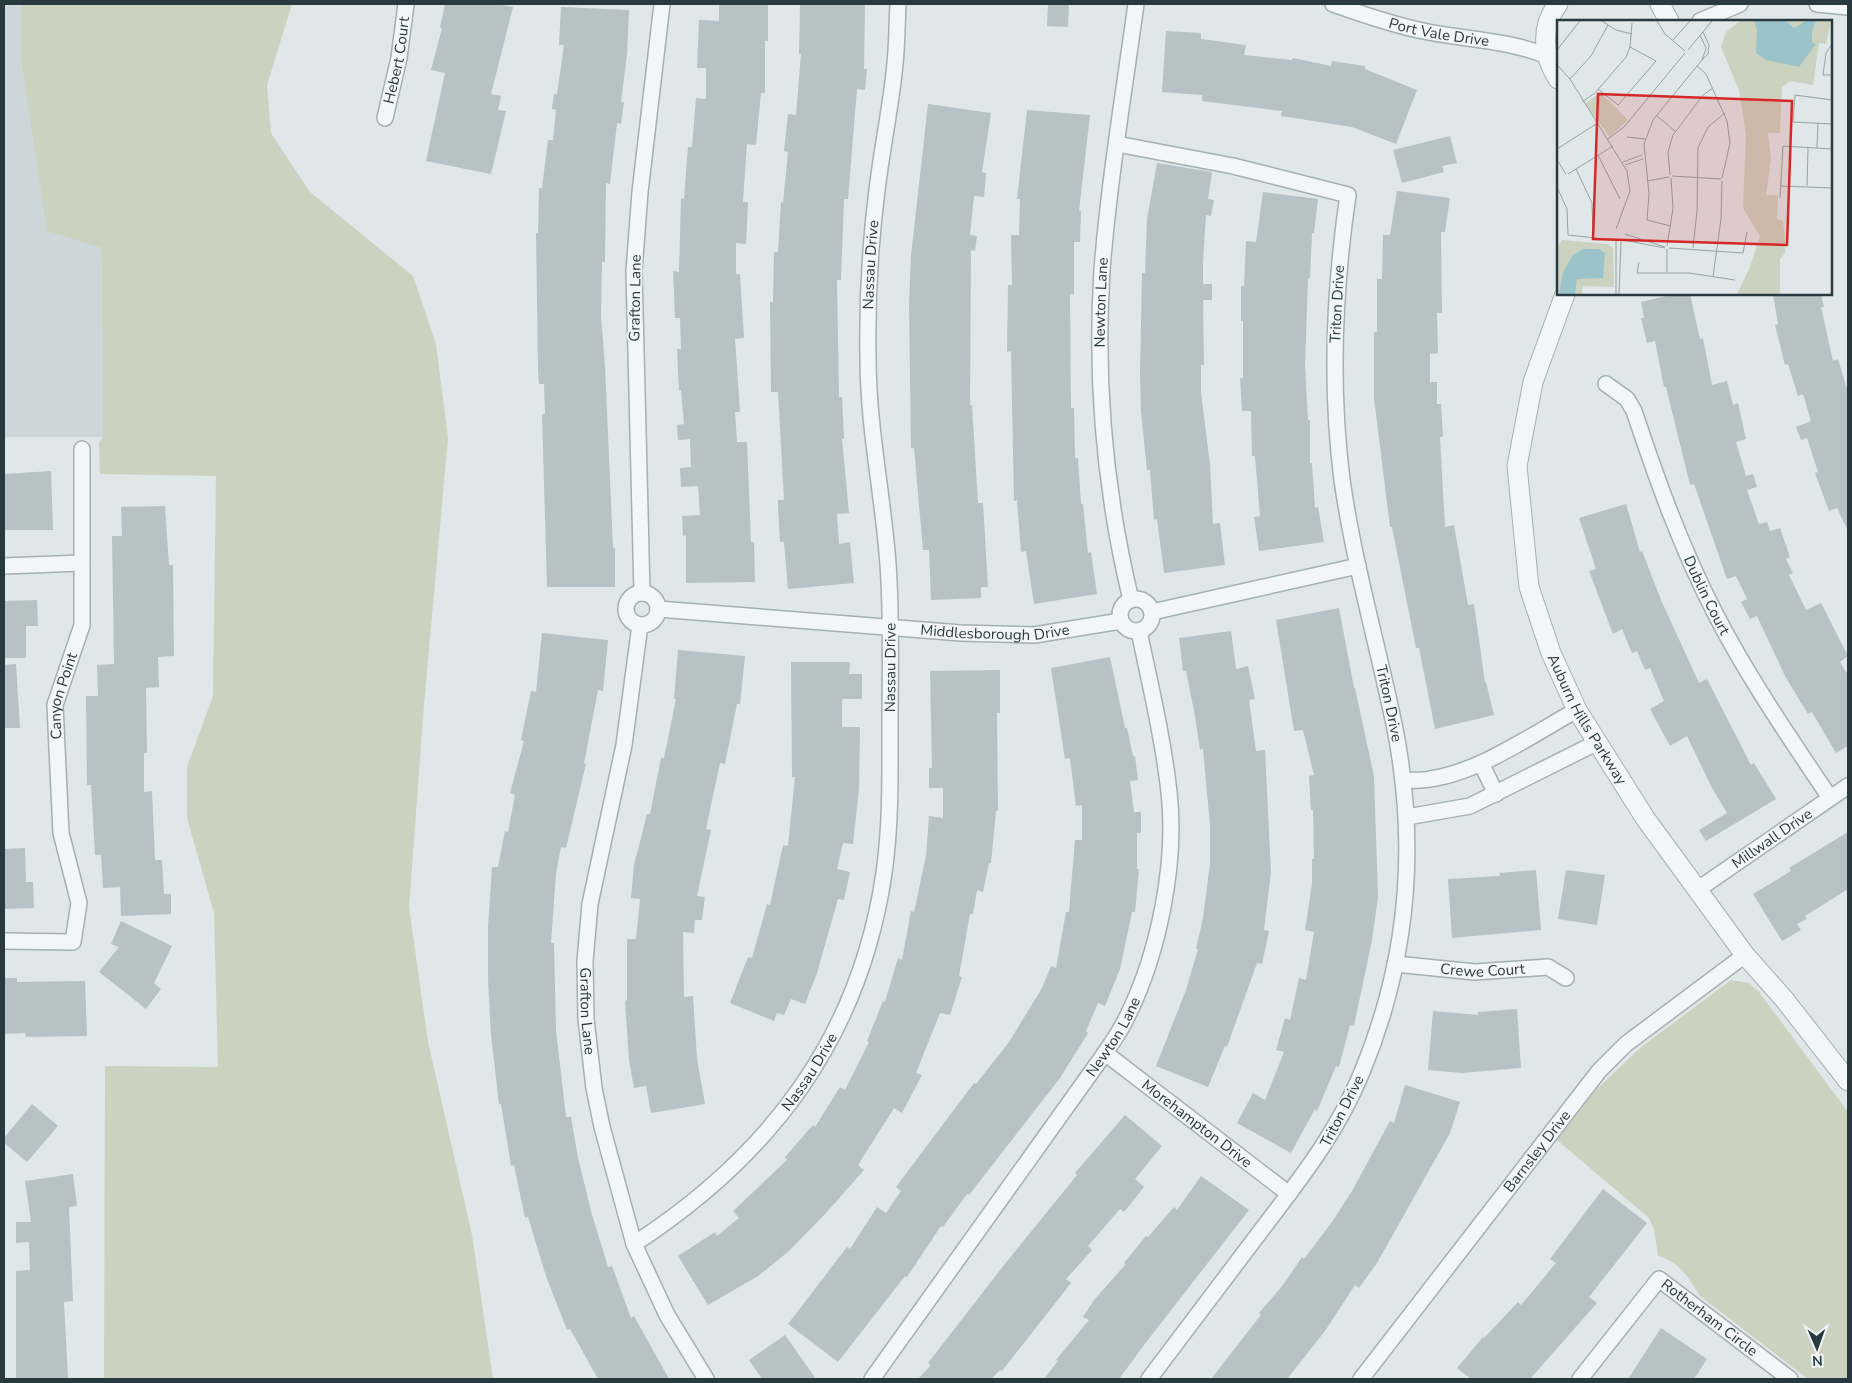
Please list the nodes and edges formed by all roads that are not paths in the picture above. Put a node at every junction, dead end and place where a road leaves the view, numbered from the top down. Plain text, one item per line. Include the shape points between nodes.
1 (406, 4) edge
2 (662, 4) edge
3 (898, 4) edge
4 (1136, 4) edge
5 (1333, 4) edge
6 (1558, 4) edge
7 (1660, 4) edge
8 (1740, 4) edge
9 (1817, 4) edge
10 (1848, 7) edge
11 (1668, 20) edge
12 (1702, 20) edge
13 (1547, 56) junction
14 (1557, 77) edge
15 (385, 118) dead end
16 (1117, 144) junction
17 (1565, 295) edge
18 (1606, 384) dead end
19 (82, 449) dead end
20 (82, 563) junction
21 (4, 566) edge
22 (1358, 566) junction
23 (642, 593) junction
24 (1131, 600) junction
25 (658, 610) junction
26 (1152, 612) junction
27 (1121, 621) junction
28 (640, 625) junction
29 (891, 628) junction
30 (1139, 631) junction
31 (1577, 710) junction
32 (1596, 743) junction
33 (1481, 763) junction
34 (1403, 780) junction
35 (1848, 786) edge
36 (1496, 794) junction
37 (1830, 798) junction
38 (1407, 817) junction
39 (1697, 890) junction
40 (4, 941) edge
41 (1745, 955) junction
42 (1395, 964) junction
43 (1566, 978) dead end
44 (1105, 1053) junction
45 (1848, 1081) edge
46 (1289, 1194) junction
47 (634, 1244) junction
48 (706, 1379) edge
49 (872, 1379) edge
50 (1149, 1379) edge
51 (1361, 1379) edge
52 (1580, 1379) edge
53 (1790, 1379) edge

1 - 15 street, Hebert Court via 399,58
2 - 23 street, Grafton Lane via 634,271
3 - 29 street, Nassau Drive via 895,65 871,248 868,355 869,409 888,563
4 - 16 street, Newton Lane
5 - 13 street, Port Vale Drive via 1427,32 1521,46
6 - 13 street via 1546,30
7 - 11 street
8 - 12 street
9 - 10 street
13 - 14 street
16 - 22 street, Triton Drive via 1233,166 1348,195 1337,276 1335,383 1342,481
16 - 24 street, Newton Lane via 1102,272 1100,363 1111,500
17 - 31 street, Auburn Hills Parkway via 1533,382 1516,466 1529,587 1552,653
18 - 37 street, Dublin Court via 1627,399 1634,410 1662,491 1696,573 1732,645
19 - 20 street, Canyon Point
20 - 21 street
20 - 40 street, Canyon Point via 82,625 55,705 60,833 79,903 73,942
22 - 26 street
22 - 34 street, Triton Drive via 1395,729
23 - 25 street via 653,597
23 - 28 street via 629,600 626,610 630,619
24 - 26 street via 1142,600
24 - 27 street via 1122,606
25 - 28 street via 653,621
25 - 29 street, Middlesborough Drive
26 - 30 street via 1150,622
27 - 29 street, Middlesborough Drive via 1034,635
27 - 30 street via 1126,628
28 - 47 street, Grafton Lane via 624,745 590,904 585,962 586,1019 594,1088
29 - 47 street, Nassau Drive via 886,853 874,923 853,990 818,1061 773,1125 706,1192
30 - 44 street, Newton Lane via 1169,792 1171,854 1152,948 1127,1017
31 - 32 street, Auburn Hills Parkway
31 - 33 street
32 - 36 street
32 - 39 street, Auburn Hills Parkway
33 - 34 street via 1430,779
33 - 36 street
34 - 38 street, Triton Drive
35 - 37 street, Millwall Drive
36 - 38 street via 1470,806
37 - 39 street, Millwall Drive
38 - 42 street, Triton Drive via 1407,894
39 - 41 street, Auburn Hills Parkway
41 - 45 street, Auburn Hills Parkway via 1784,998
41 - 51 street, Barnsley Drive via 1626,1044 1599,1071
42 - 43 street, Crewe Court via 1476,972 1548,967
42 - 46 street, Triton Drive via 1375,1036 1349,1101 1323,1149
44 - 46 street, Morehampton Drive
44 - 49 street, Newton Lane
46 - 50 street, Triton Drive
47 - 48 street, Grafton Lane via 667,1315
52 - 53 street, Rotherham Circle via 1660,1279

